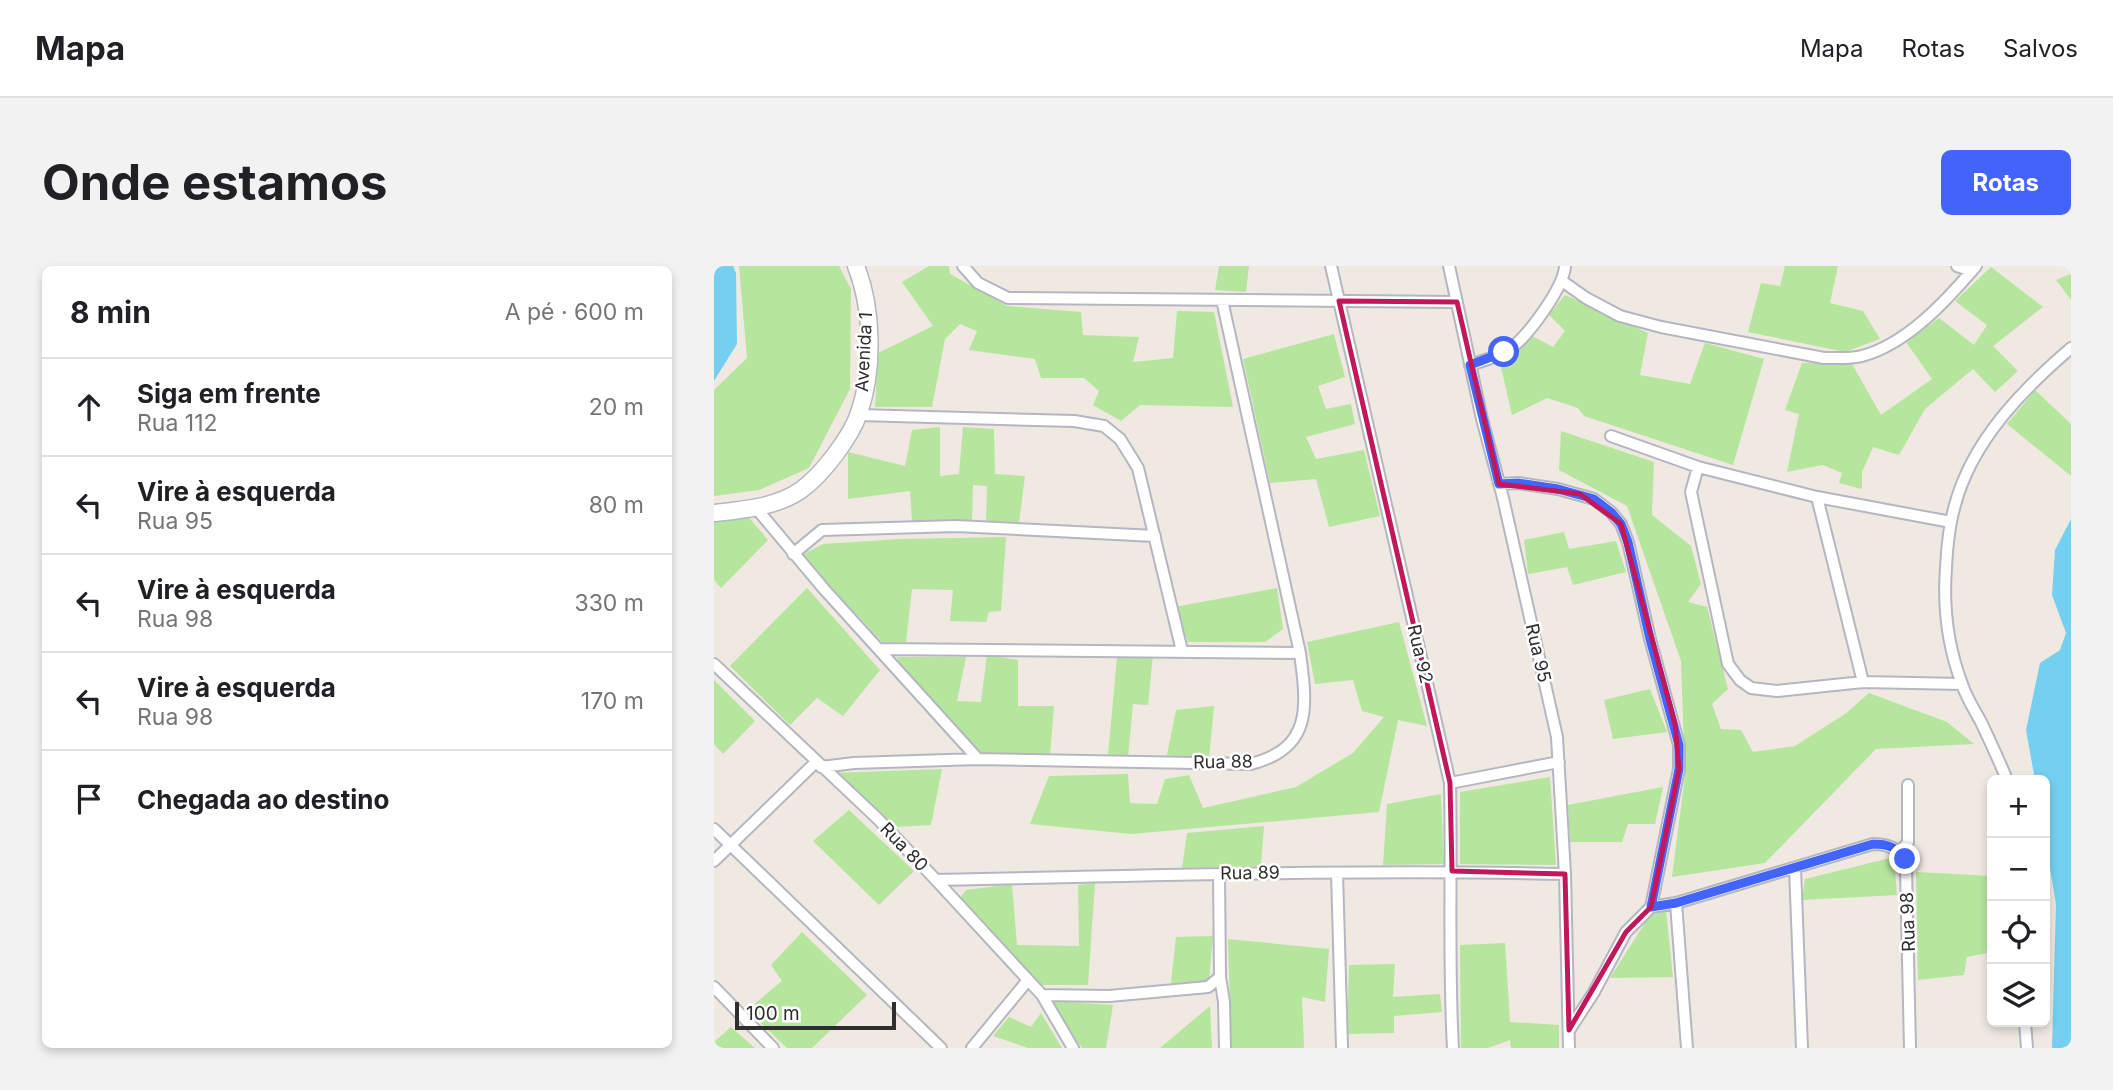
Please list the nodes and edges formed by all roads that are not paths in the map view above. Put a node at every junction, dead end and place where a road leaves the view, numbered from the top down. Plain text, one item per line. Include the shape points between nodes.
1 (856, 266) edge
2 (963, 266) edge
3 (1331, 266) edge
4 (1449, 266) edge
5 (1565, 266) edge
6 (1957, 266) edge
7 (1974, 268) edge
8 (1562, 281) junction
9 (1222, 300) junction
10 (1339, 301) junction
11 (1457, 302) junction
12 (2071, 348) edge
13 (1470, 365) junction
14 (859, 415) junction
15 (1611, 436) dead end
16 (1698, 467) junction
17 (1499, 484) junction
18 (1816, 497) junction
19 (756, 508) junction
20 (714, 513) edge
21 (1951, 522) junction
22 (1154, 536) junction
23 (793, 554) junction
24 (880, 649) junction
25 (1182, 651) junction
26 (1300, 653) junction
27 (714, 664) edge
28 (1863, 682) junction
29 (1962, 684) junction
30 (978, 759) junction
31 (1559, 762) junction
32 (818, 765) junction
33 (2005, 775) edge
34 (1450, 783) junction
35 (1909, 785) dead end
36 (714, 828) edge
37 (730, 845) junction
38 (1900, 853) junction
39 (714, 861) edge
40 (1794, 868) junction
41 (1452, 871) junction
42 (1337, 873) junction
43 (1219, 874) junction
44 (1565, 874) junction
45 (936, 880) junction
46 (1676, 903) junction
47 (1651, 907) junction
48 (1220, 977) junction
49 (1028, 980) junction
50 (714, 987) edge
51 (1042, 995) junction
52 (2025, 1027) edge
53 (1569, 1030) junction
54 (773, 1048) edge
55 (940, 1048) edge
56 (972, 1048) edge
57 (1073, 1048) edge
58 (1224, 1048) edge
59 (1342, 1048) edge
60 (1452, 1048) edge
61 (1569, 1048) edge
62 (1687, 1048) edge
63 (1802, 1048) edge
64 (1910, 1048) edge
65 (2027, 1048) edge

1 - 14 main road, Avenida 1 via 869,324 867,379
2 - 9 street via 978,283 1008,298
3 - 10 street, Rua 92
4 - 11 street, Rua 95
5 - 8 street
6 - 7 street
7 - 8 street via 1931,314 1901,337 1863,356 1844,358 1640,322 1602,308
8 - 13 street via 1515,345
9 - 10 street
9 - 26 street, Rua 88
10 - 11 street
10 - 34 street, Rua 92
11 - 13 street, Rua 95
12 - 21 street via 2032,382 1982,446 1962,484
13 - 17 street, Rua 95
14 - 19 main road, Avenida 1 via 819,473 800,490
14 - 22 street via 1074,421 1104,426 1120,439 1138,468
15 - 16 street
16 - 18 street
16 - 28 street via 1691,492 1728,664 1740,680 1751,688 1777,691
17 - 31 street, Rua 95 via 1554,720
17 - 47 street via 1558,489 1594,499 1621,524 1628,542 1679,745 1679,769
18 - 21 street
18 - 28 street
19 - 20 main road, Avenida 1
19 - 23 street
21 - 29 street via 1946,613
22 - 23 street via 956,526 822,530
22 - 25 street
23 - 24 street
24 - 25 street
24 - 30 street
25 - 26 street
26 - 30 street, Rua 88 via 1303,724 1295,739 1268,760 1251,764
27 - 32 street, Rua 80
28 - 29 street
29 - 33 street
30 - 32 street, Rua 88
31 - 34 street
31 - 44 street, Rua 95
32 - 37 street
32 - 45 street, Rua 80
34 - 41 street, Rua 92
35 - 38 street via 1908,842
36 - 37 street
37 - 39 street
37 - 55 street
38 - 40 street via 1885,844 1873,844
38 - 64 street, Rua 98 via 1906,868
40 - 46 street
40 - 63 street
41 - 42 street, Rua 89
41 - 44 street, Rua 89
41 - 60 street, Rua 92
42 - 43 street, Rua 89
42 - 59 street
43 - 45 street, Rua 89
43 - 48 street
44 - 53 street, Rua 95
45 - 49 street, Rua 80
46 - 47 street
46 - 62 street
47 - 53 street via 1626,932
48 - 51 street via 1209,987 1109,996
48 - 58 street
49 - 51 street, Rua 80
49 - 56 street
50 - 54 street
51 - 57 street, Rua 80
52 - 65 street
53 - 61 street, Rua 95

